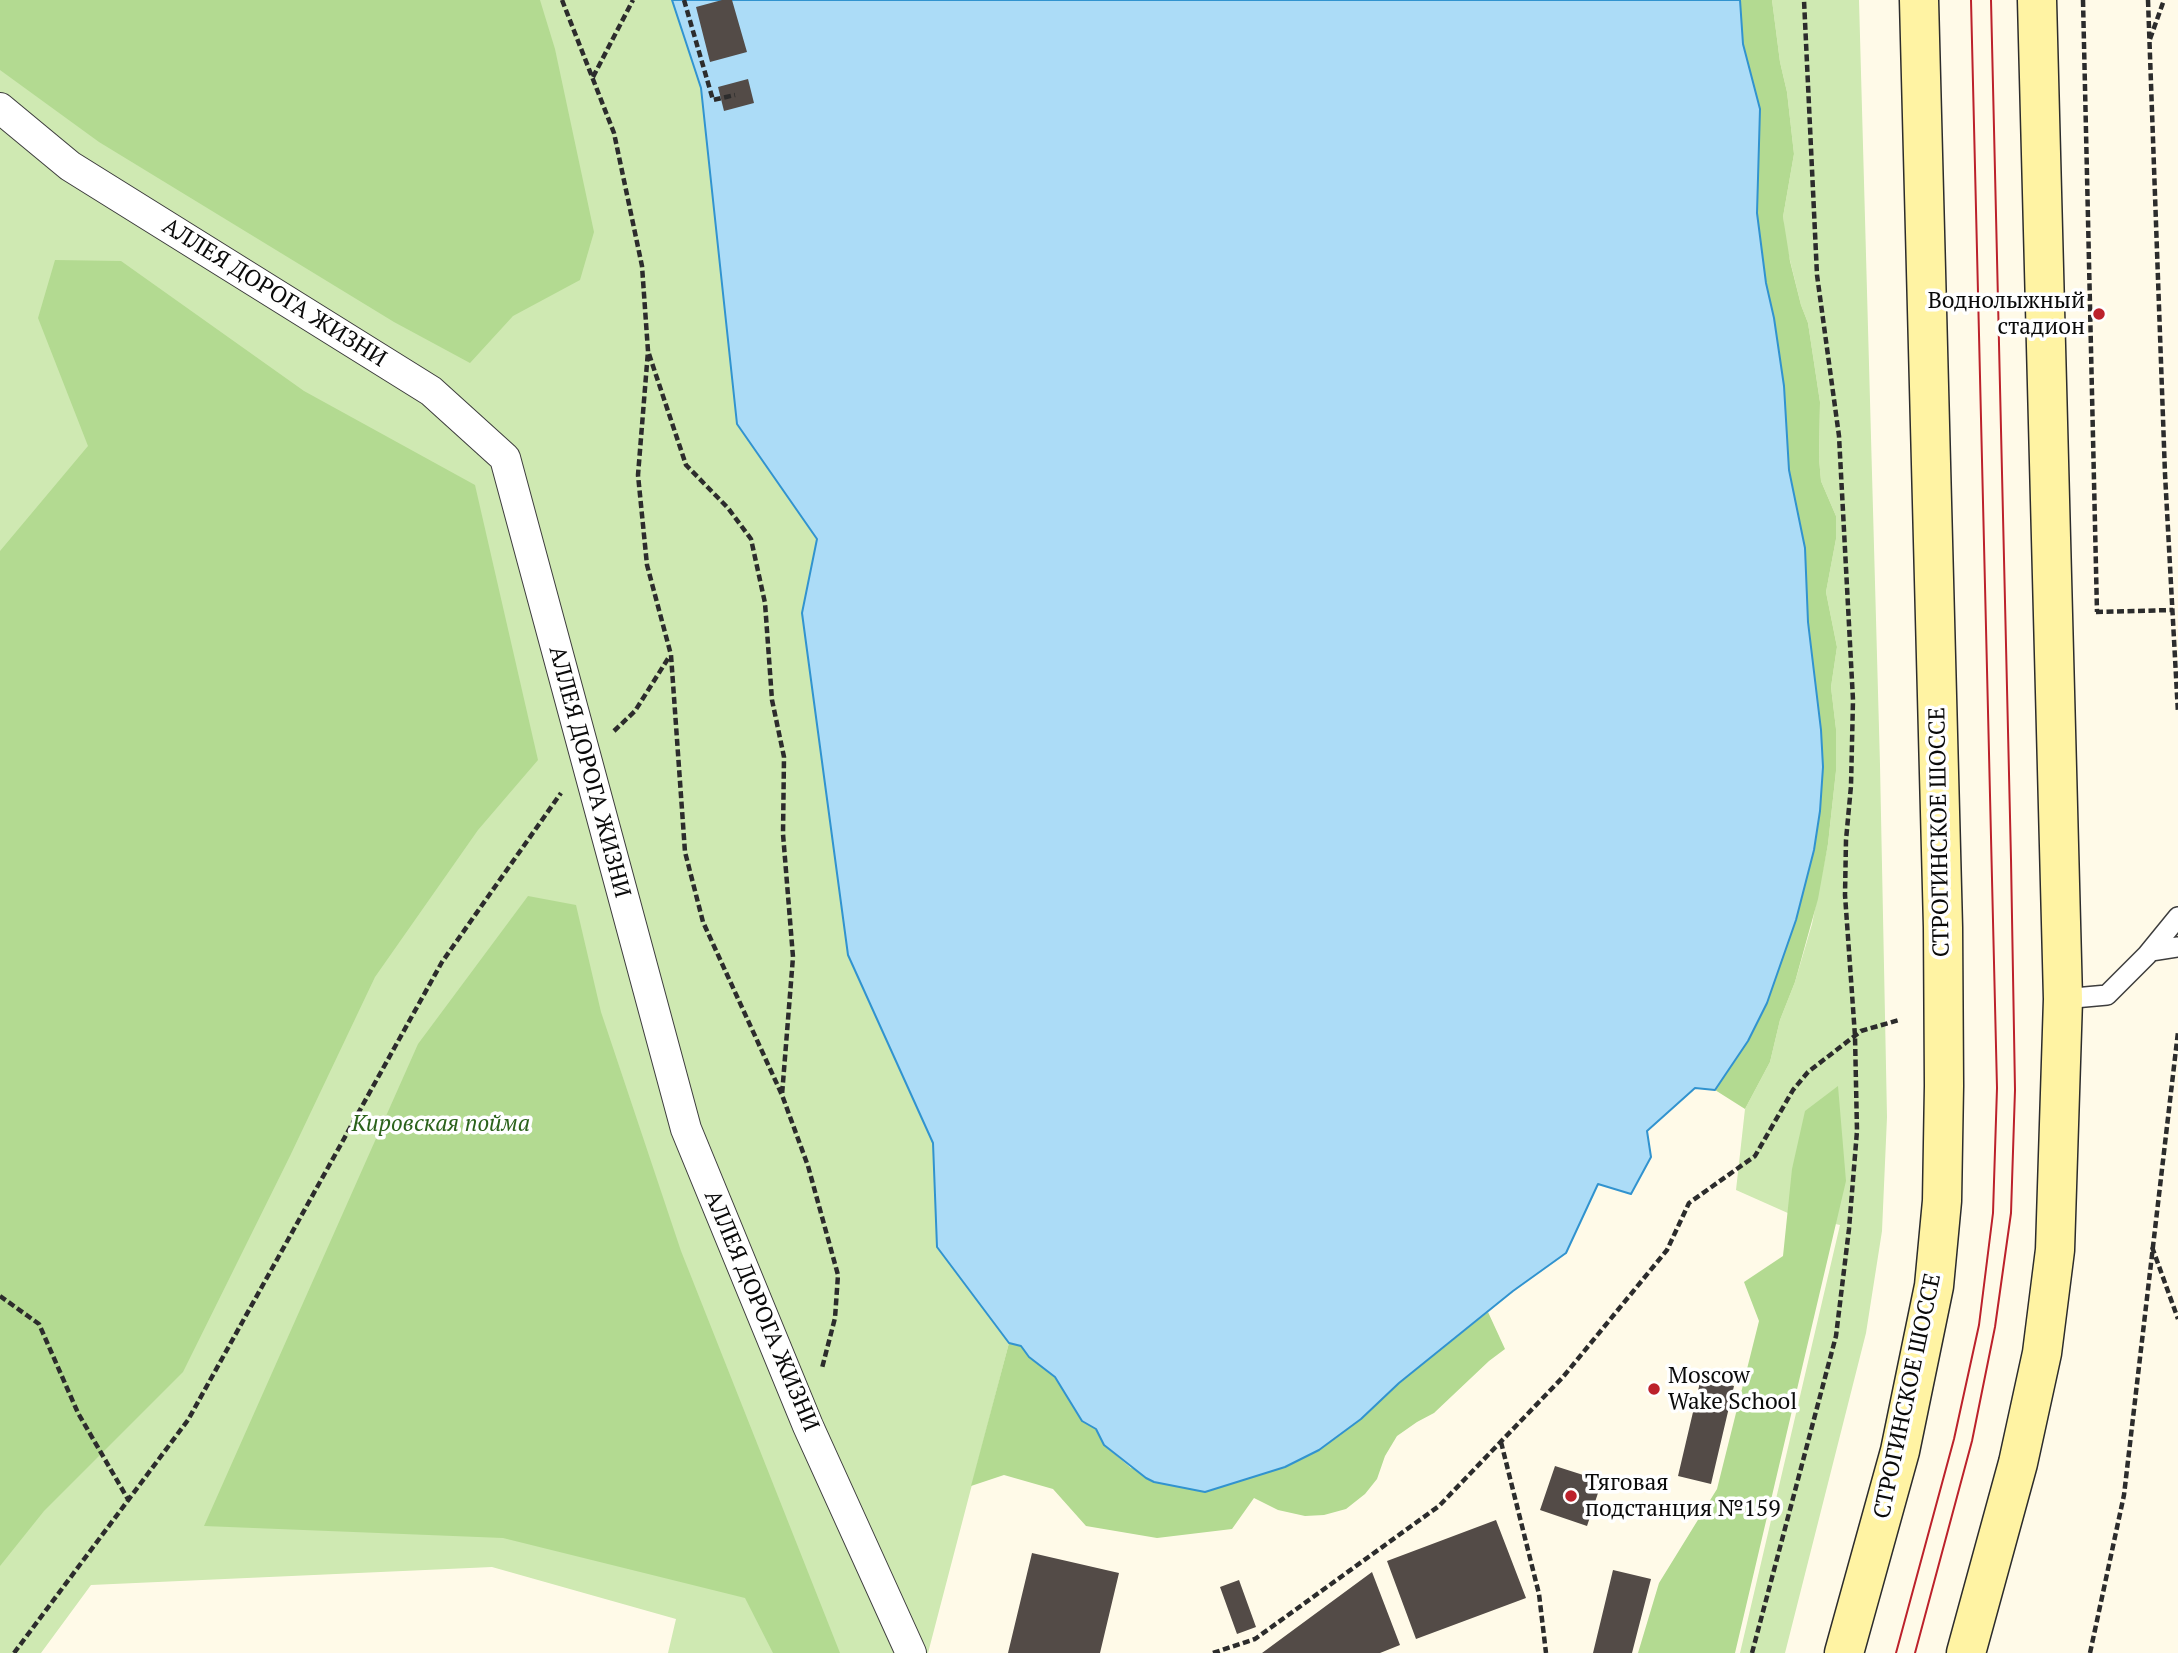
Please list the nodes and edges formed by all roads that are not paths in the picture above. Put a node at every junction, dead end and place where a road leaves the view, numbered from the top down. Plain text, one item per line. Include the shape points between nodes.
1 (1919, 0) edge
2 (2037, 0) edge
3 (0, 108) edge
4 (2178, 917) edge
5 (2178, 947) edge
6 (2151, 951) junction
7 (2063, 999) junction
8 (911, 1653) edge
9 (1844, 1653) edge
10 (1966, 1653) edge

1 - 9 main road, СТРОГИНСКОЕ ШОССЕ via 1942,899 1942,1201 1934,1286 1900,1451
2 - 7 main road
3 - 8 street, АЛЛЕЯ ДОРОГА ЖИЗНИ via 70,166 431,391 505,458 686,1129 808,1426
4 - 6 lane
5 - 6 lane
6 - 7 lane via 2107,995
7 - 10 main road via 2055,1250 2042,1353 2018,1463

